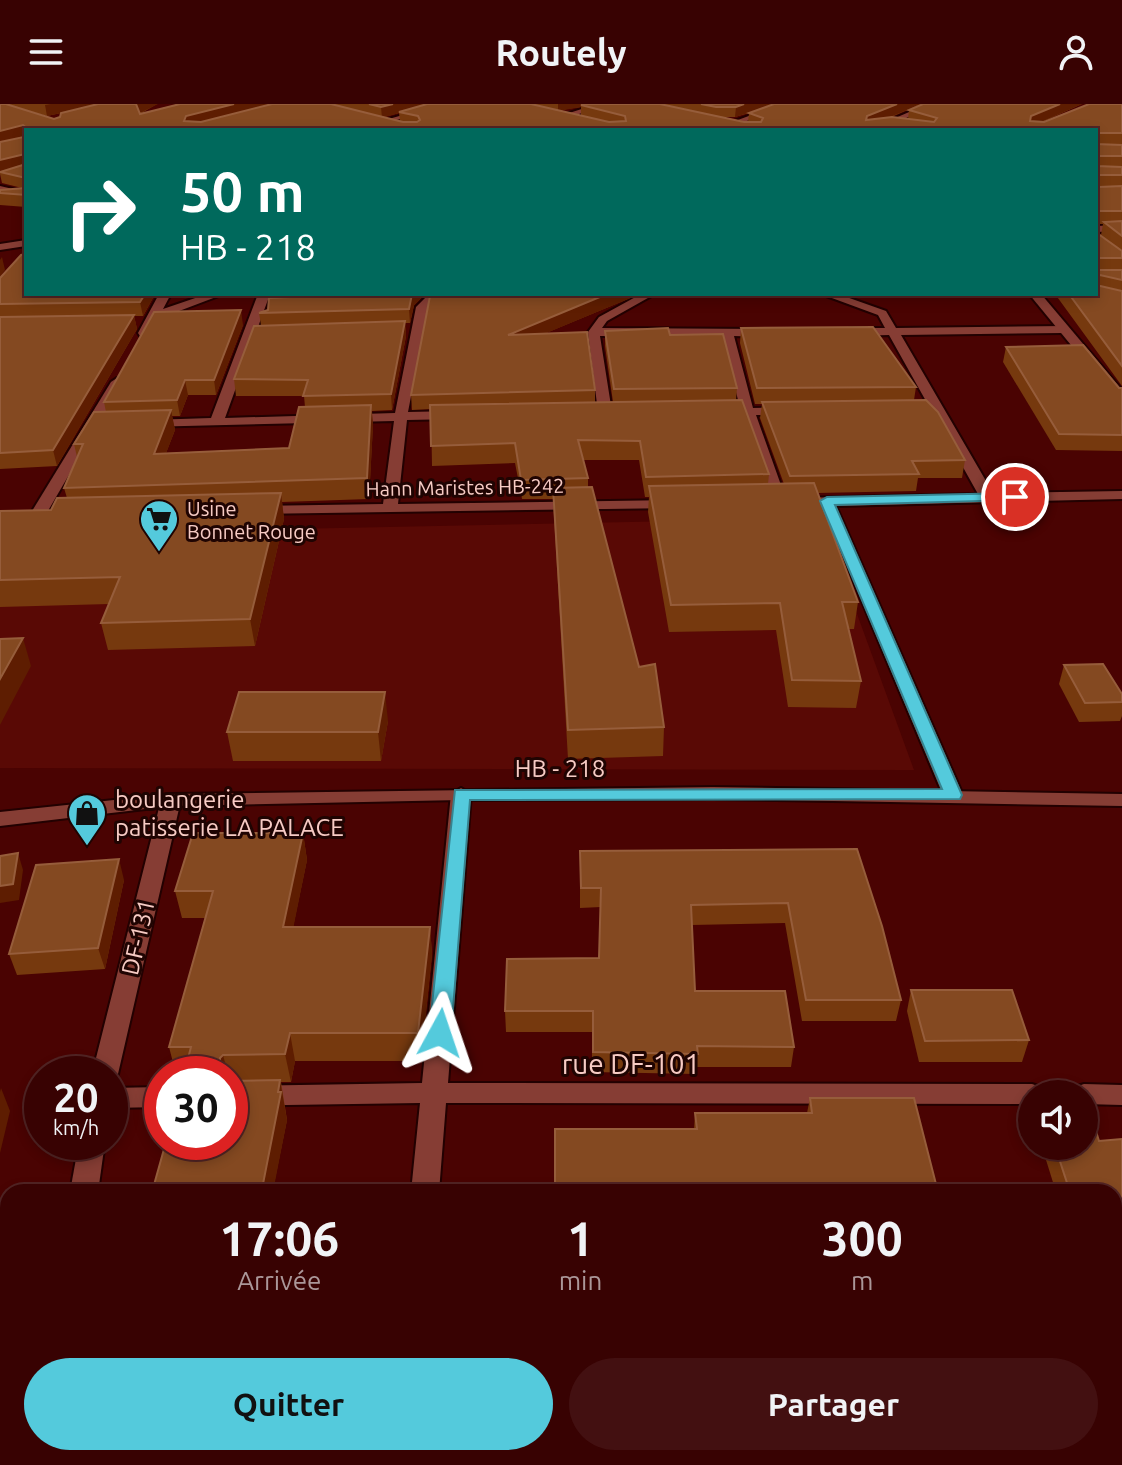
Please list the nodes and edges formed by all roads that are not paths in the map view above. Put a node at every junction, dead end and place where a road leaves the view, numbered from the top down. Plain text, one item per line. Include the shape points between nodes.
1 (451, 104) edge
2 (605, 104) edge
3 (754, 104) edge
4 (790, 104) edge
5 (935, 104) edge
6 (776, 108) junction
7 (547, 114) edge
8 (561, 117) junction
9 (368, 122) edge
10 (382, 122) junction
11 (590, 123) edge
12 (892, 123) junction
13 (729, 124) junction
14 (904, 125) edge
15 (714, 126) edge
16 (404, 127) edge
17 (747, 128) edge
18 (877, 128) edge
19 (0, 189) edge
20 (22, 194) edge
21 (0, 197) edge
22 (1122, 228) edge
23 (1098, 229) edge
24 (24, 243) edge
25 (0, 247) edge
26 (164, 296) edge
27 (213, 296) edge
28 (263, 296) edge
29 (434, 296) edge
30 (643, 296) edge
31 (834, 296) edge
32 (1037, 296) edge
33 (152, 319) junction
34 (136, 322) edge
35 (402, 329) edge
36 (417, 329) junction
37 (1062, 329) junction
38 (594, 332) junction
39 (891, 332) junction
40 (266, 333) edge
41 (727, 333) junction
42 (786, 333) edge
43 (831, 333) edge
44 (251, 334) junction
45 (135, 349) edge
46 (128, 363) edge
47 (1122, 398) edge
48 (920, 409) edge
49 (936, 409) junction
50 (811, 411) edge
51 (605, 412) junction
52 (621, 412) edge
53 (701, 412) edge
54 (748, 412) junction
55 (589, 413) edge
56 (464, 415) edge
57 (401, 416) junction
58 (217, 421) junction
59 (139, 424) edge
60 (1122, 495) edge
61 (988, 498) junction
62 (827, 501) junction
63 (687, 504) edge
64 (390, 508) junction
65 (237, 511) edge
66 (38, 516) edge
67 (461, 794) junction
68 (953, 795) junction
69 (171, 800) junction
70 (1122, 800) edge
71 (0, 819) edge
72 (109, 1056) edge
73 (435, 1093) junction
74 (1018, 1094) edge
75 (1098, 1094) edge
76 (1122, 1095) edge
77 (248, 1096) edge
78 (89, 1160) edge
79 (85, 1184) edge
80 (426, 1184) edge

1 - 10 street
2 - 8 street
3 - 6 street
4 - 6 street
5 - 12 street
6 - 13 street
7 - 8 street
8 - 11 street
9 - 10 street
10 - 16 street
12 - 14 street
12 - 18 street
13 - 15 street
13 - 17 street
19 - 20 street
20 - 21 street
22 - 23 street
24 - 25 street
26 - 33 street
27 - 33 street
28 - 44 street
29 - 36 street via 422,307
30 - 38 street via 603,319
31 - 39 street via 877,309
32 - 37 street
33 - 34 street
33 - 45 street
35 - 36 street
36 - 57 street
37 - 39 street
37 - 47 street
38 - 41 street
38 - 51 street
39 - 43 street
39 - 49 street
40 - 44 street
41 - 42 street
41 - 54 street
44 - 58 street
46 - 66 street via 100,425
48 - 49 street
49 - 61 street
50 - 54 street
51 - 52 street
51 - 55 street
53 - 54 street
54 - 62 street via 773,502
56 - 57 street
57 - 58 street
57 - 64 street
58 - 59 street
60 - 61 street
61 - 62 street
62 - 68 street
63 - 64 street, Hann Maristes HB-242
64 - 65 street, Hann Maristes HB-242
67 - 68 street, HB - 218
67 - 69 street, HB - 218
67 - 73 street
68 - 70 street, HB - 218
69 - 71 street, HB - 218
69 - 72 street, DF-131
73 - 74 street, rue DF-101
73 - 77 street, rue DF-101
73 - 80 street
75 - 76 street
78 - 79 street

